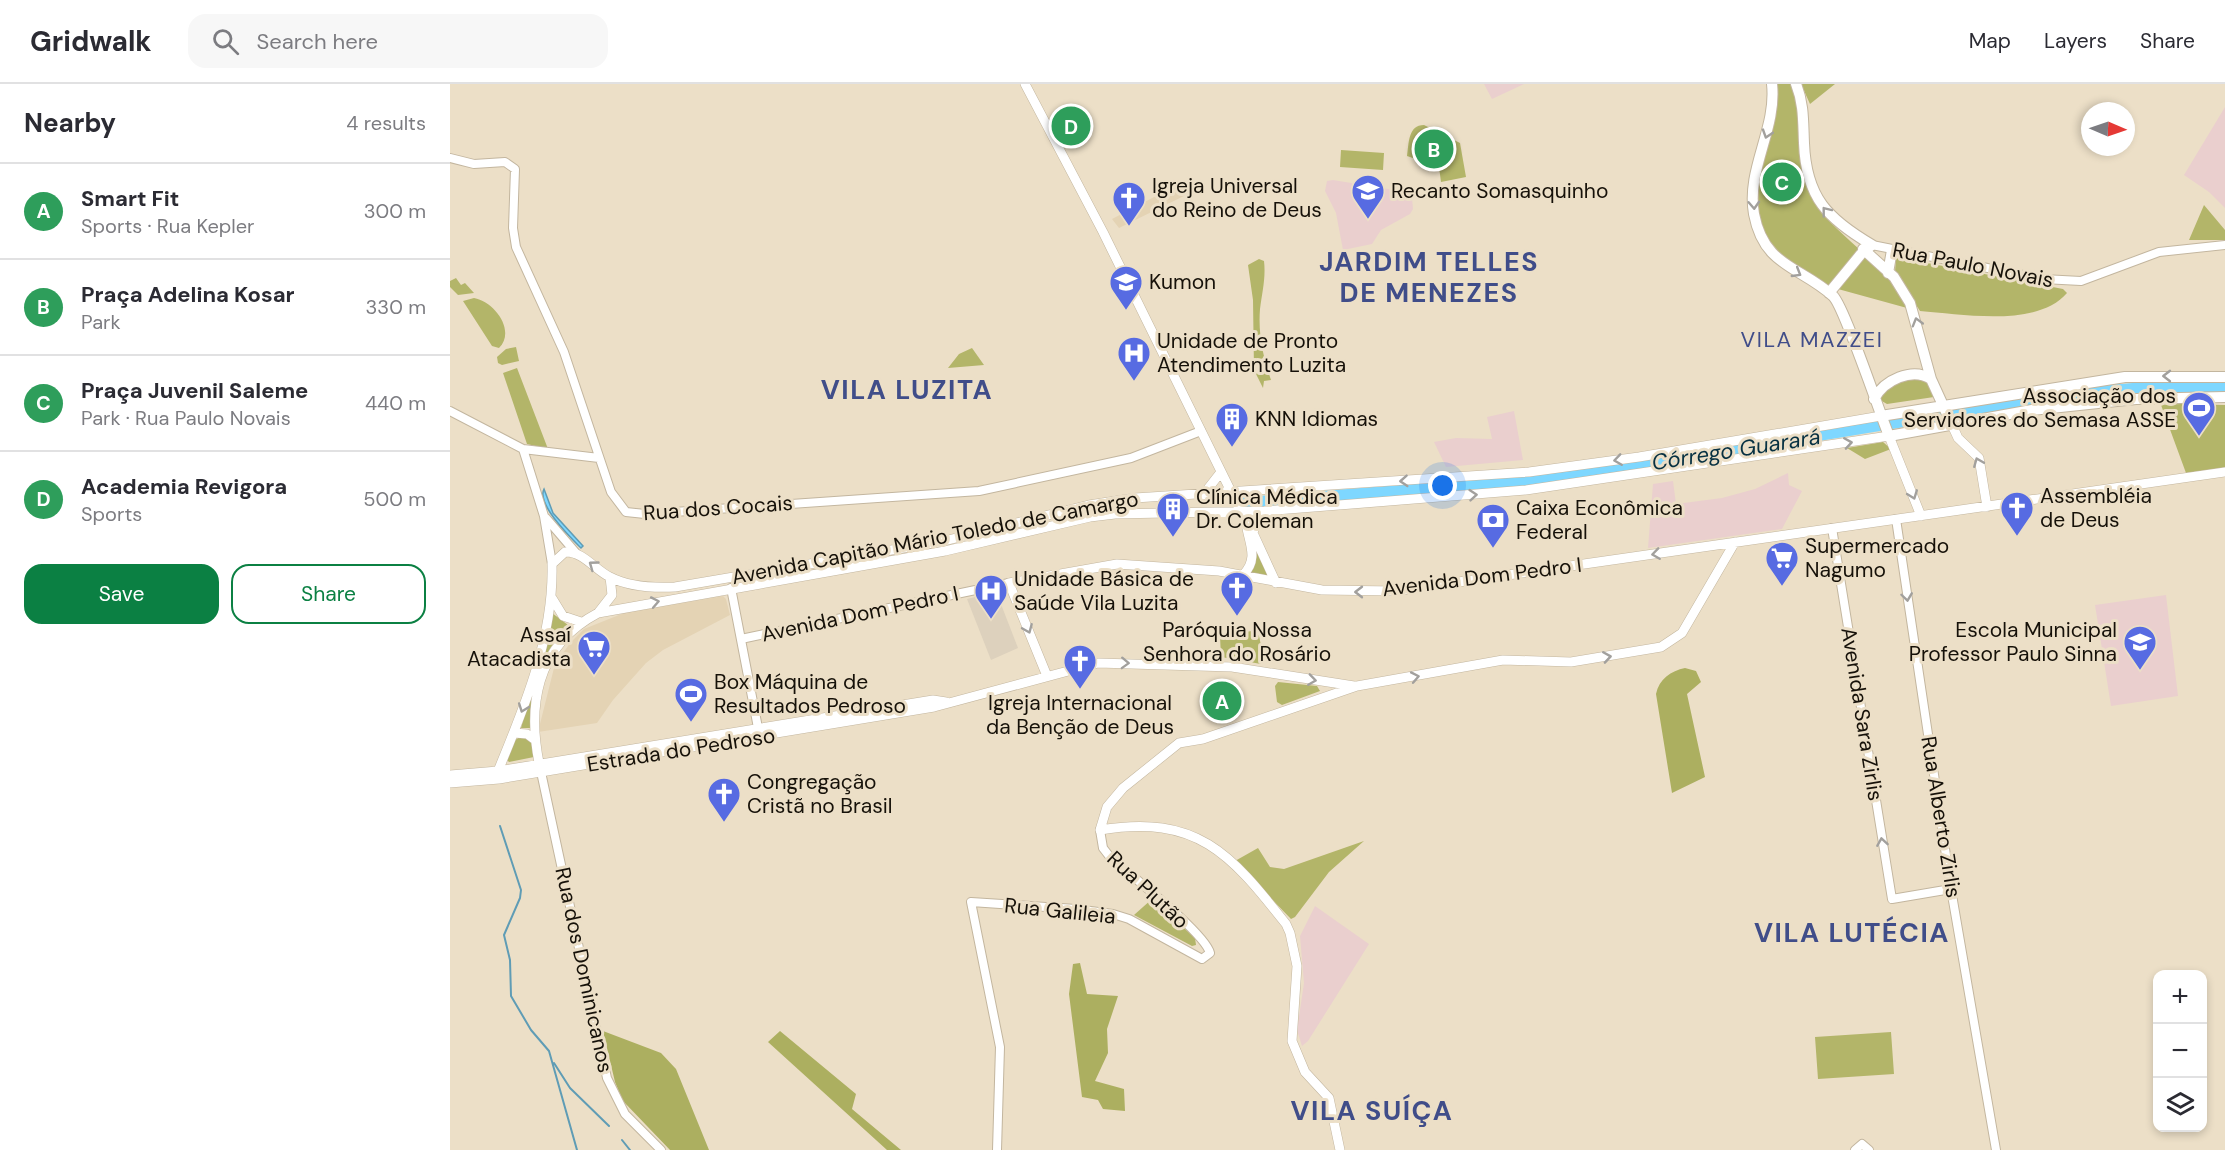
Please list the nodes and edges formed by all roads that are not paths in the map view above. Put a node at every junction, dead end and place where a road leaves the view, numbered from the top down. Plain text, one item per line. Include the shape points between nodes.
1 (1025, 84) edge
2 (1772, 84) edge
3 (1796, 84) edge
4 (450, 158) edge
5 (2225, 245) edge
6 (1869, 249) junction
7 (1892, 250) junction
8 (1888, 273) junction
9 (1829, 293) junction
10 (2225, 377) edge
11 (1931, 379) junction
12 (2225, 397) edge
13 (1874, 399) junction
14 (450, 411) edge
15 (1948, 415) junction
16 (1885, 426) junction
17 (1201, 431) junction
18 (523, 449) junction
19 (599, 458) junction
20 (1221, 472) junction
21 (2225, 472) edge
22 (1232, 493) junction
23 (1203, 495) junction
24 (1191, 496) junction
25 (1987, 507) junction
26 (1265, 512) junction
27 (1180, 513) junction
28 (1241, 513) junction
29 (544, 516) junction
30 (1921, 516) junction
31 (1896, 519) junction
32 (1832, 528) junction
33 (1735, 542) junction
34 (576, 553) junction
35 (552, 564) junction
36 (1243, 575) junction
37 (610, 577) junction
38 (1009, 583) junction
39 (1276, 583) junction
40 (731, 588) junction
41 (552, 598) junction
42 (598, 613) junction
43 (580, 622) junction
44 (741, 639) junction
45 (1047, 676) junction
46 (1357, 686) junction
47 (514, 733) junction
48 (759, 733) junction
49 (535, 740) junction
50 (540, 768) junction
51 (450, 775) edge
52 (498, 775) junction
53 (450, 783) edge
54 (1100, 830) junction
55 (1951, 889) junction
56 (1209, 956) joint
57 (661, 1150) edge
58 (997, 1150) edge
59 (1340, 1150) edge
60 (1996, 1150) edge

1 - 17 main road
2 -> 9 main road via 1772,111 1756,172 1753,203 1757,225 1768,251
6 -> 3 main road via 1822,207 1811,186 1804,153 1804,117
4 - 19 street, Rua dos Cocais via 474,165 505,162 515,169 514,239 564,352
5 - 7 street, Rua Paulo Novais via 2159,252 2088,280 2072,282
6 - 7 street, Rua Paulo Novais
6 - 8 main road
6 - 9 main road
7 - 8 main road
11 -> 8 main road via 1913,310 1904,291
9 - 13 main road via 1838,302
10 -> 15 main road, Avenida Capitão Mário Toledo de Camargo via 2135,376
11 - 13 main road via 1914,374 1888,382
11 - 15 main road
12 - 15 main road, Avenida Capitão Mário Toledo de Camargo via 2112,401
13 - 16 main road
14 - 18 street
15 - 16 main road, Avenida Capitão Mário Toledo de Camargo
15 - 16 main road, Avenida Capitão Mário Toledo de Camargo
25 -> 15 main road via 1980,461 1958,438
16 -> 22 main road, Avenida Capitão Mário Toledo de Camargo via 1529,472
26 -> 16 main road, Avenida Capitão Mário Toledo de Camargo via 1526,490
16 -> 30 main road
17 - 19 street, Rua dos Cocais via 1131,458 979,490 638,514 626,512 617,504
17 - 20 main road
18 - 19 street
18 - 29 street
20 - 22 main road
20 - 23 main road
21 - 25 main road, Avenida Dom Pedro I
22 - 23 main road, Avenida Capitão Mário Toledo de Camargo
22 - 28 main road
23 - 24 main road, Avenida Capitão Mário Toledo de Camargo
24 - 27 main road via 1182,502
24 - 37 main road, Avenida Capitão Mário Toledo de Camargo via 1095,504 952,539 681,586 650,587
25 - 30 main road, Avenida Dom Pedro I
26 - 28 main road, Avenida Capitão Mário Toledo de Camargo
26 - 39 main road via 1253,533
27 - 28 main road, Avenida Capitão Mário Toledo de Camargo
27 - 40 main road, Avenida Capitão Mário Toledo de Camargo via 1102,515 945,551
28 - 36 main road via 1253,552 1250,568
29 - 34 street
29 - 35 street
30 - 31 main road, Avenida Dom Pedro I
31 - 32 main road, Avenida Dom Pedro I
31 -> 55 street, Rua Alberto Zirlis
32 - 33 main road, Avenida Dom Pedro I
55 -> 32 street, Avenida Sara Zirlis via 1892,899
33 -> 39 main road, Avenida Dom Pedro I via 1388,591 1323,591
46 -> 33 main road via 1503,660 1571,662 1661,647 1682,633
34 - 35 main road via 561,554
37 -> 34 main road, Avenida Capitão Mário Toledo de Camargo
35 - 41 main road
36 - 38 main road, Avenida Dom Pedro I via 1117,564
36 - 39 main road, Avenida Dom Pedro I
37 - 42 main road via 612,595
38 - 44 street, Avenida Dom Pedro I
38 -> 45 main road
42 -> 40 main road, Avenida Capitão Mário Toledo de Camargo
40 - 44 street
41 - 43 main road via 563,616
41 -> 47 main road via 535,672
42 - 43 main road, Avenida Capitão Mário Toledo de Camargo
43 - 49 main road, Avenida Capitão Mário Toledo de Camargo via 557,645 545,668 534,710
44 - 48 street
45 -> 46 main road, Estrada do Pedroso via 1098,663 1201,666
45 - 48 main road, Estrada do Pedroso via 946,702 933,700
46 - 54 main road, Rua Plutão via 1203,739 1179,743 1115,796
47 - 49 main road via 525,733
47 - 52 main road
48 - 50 main road, Estrada do Pedroso
49 - 50 main road, Avenida Capitão Mário Toledo de Camargo
50 - 52 main road, Estrada do Pedroso
50 - 57 street, Rua dos Dominicanos via 607,1078 626,1114
51 - 52 main road, Estrada do Pedroso
52 - 53 main road, Estrada do Pedroso
54 - 56 street, Rua Plutão via 1106,852 1203,941 1210,950
54 - 59 main road via 1148,825 1172,828 1201,839 1222,853 1286,924 1297,966 1292,1041 1305,1072 1329,1098
55 - 60 street, Rua Alberto Zirlis
56 - 58 street, Rua Galileia via 1202,958 1113,914 971,902 1000,1047

